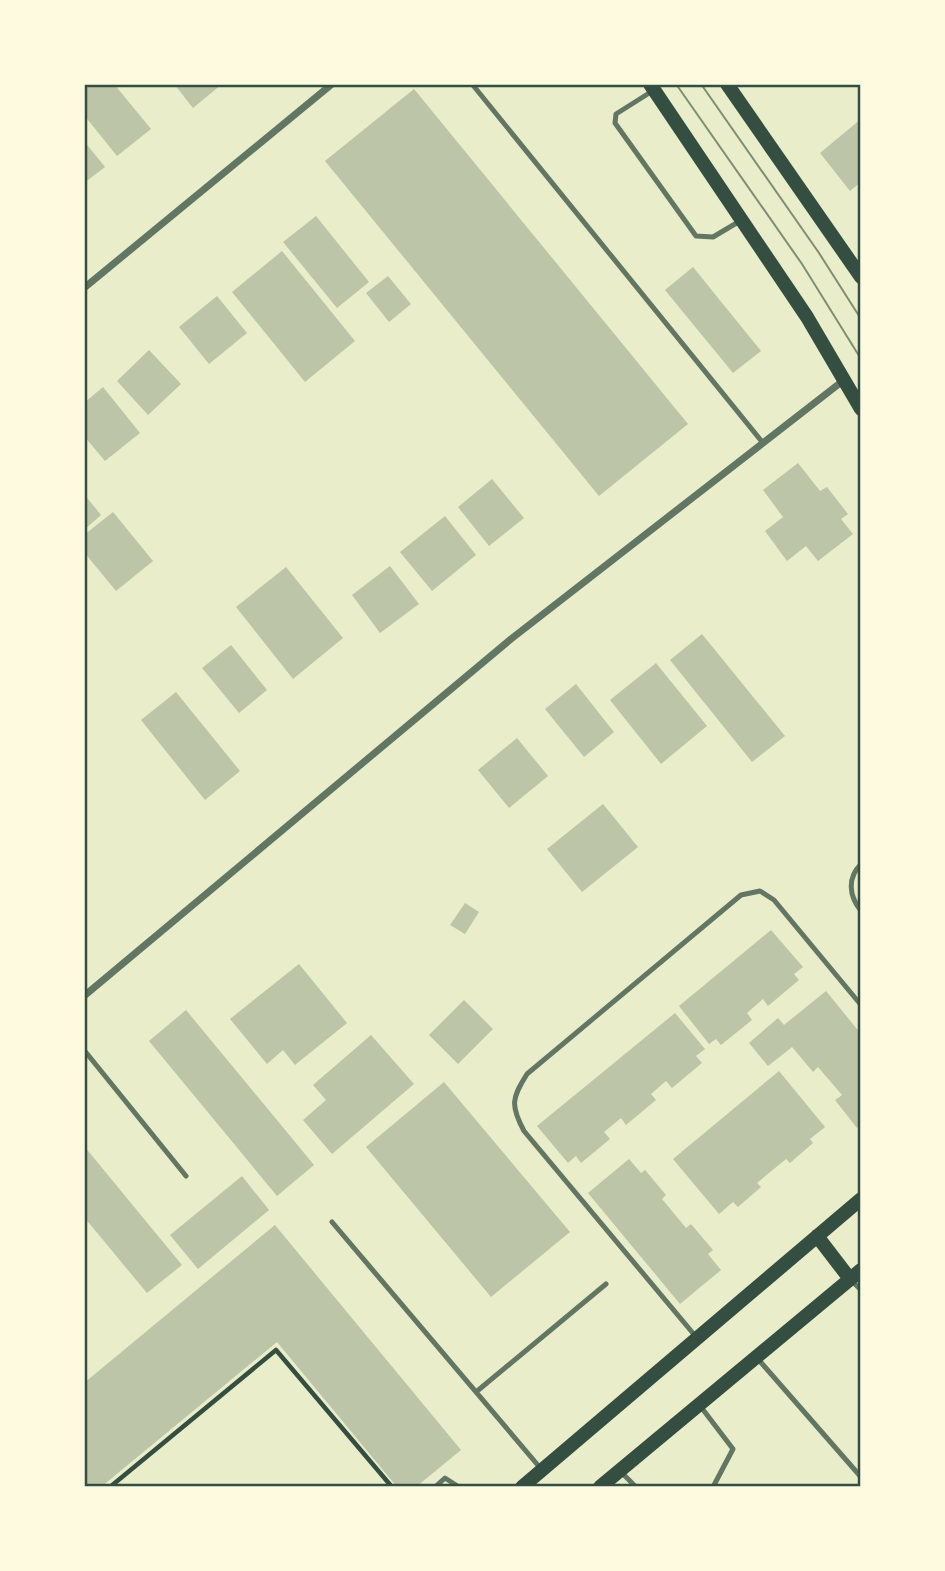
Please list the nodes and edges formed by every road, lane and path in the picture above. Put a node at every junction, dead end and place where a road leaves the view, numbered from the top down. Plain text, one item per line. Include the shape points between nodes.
1 (332, 84) edge
2 (472, 84) edge
3 (727, 84) edge
4 (652, 87) edge
5 (742, 220) junction
6 (861, 277) edge
7 (84, 288) edge
8 (845, 380) junction
9 (861, 409) edge
10 (763, 443) junction
11 (861, 863) edge
12 (861, 911) edge
13 (84, 996) edge
14 (861, 1005) edge
15 (84, 1050) edge
16 (186, 1176) dead end
17 (861, 1199) edge
18 (332, 1222) dead end
19 (817, 1236) junction
20 (855, 1274) edge
21 (606, 1284) dead end
22 (861, 1290) edge
23 (697, 1338) junction
24 (756, 1357) junction
25 (476, 1392) junction
26 (699, 1405) junction
27 (542, 1470) junction
28 (620, 1471) junction
29 (861, 1477) edge
30 (110, 1487) edge
31 (392, 1487) edge
32 (435, 1487) edge
33 (458, 1487) edge
34 (522, 1487) edge
35 (600, 1487) edge
36 (636, 1487) edge
37 (713, 1487) edge

1 - 7 street
2 - 10 lane
3 - 6 main road
4 - 5 main road
4 - 5 lane via 616,114 615,122 696,236 713,237
5 - 8 main road
8 - 9 main road
8 - 10 street
10 - 13 street via 511,639
11 - 12 lane via 850,886
14 - 23 lane via 774,900 760,891 741,895 527,1074 514,1094 514,1112 524,1131
15 - 16 lane
17 - 19 main road
18 - 25 lane
19 - 20 main road
19 - 23 main road
20 - 22 lane
20 - 24 main road
21 - 25 lane
23 - 27 main road
24 - 26 main road
24 - 29 lane
25 - 27 lane
26 - 28 main road
26 - 37 lane via 733,1448
27 - 34 main road
28 - 35 main road
28 - 36 lane
30 - 31 path via 276,1350
32 - 33 lane via 445,1478

